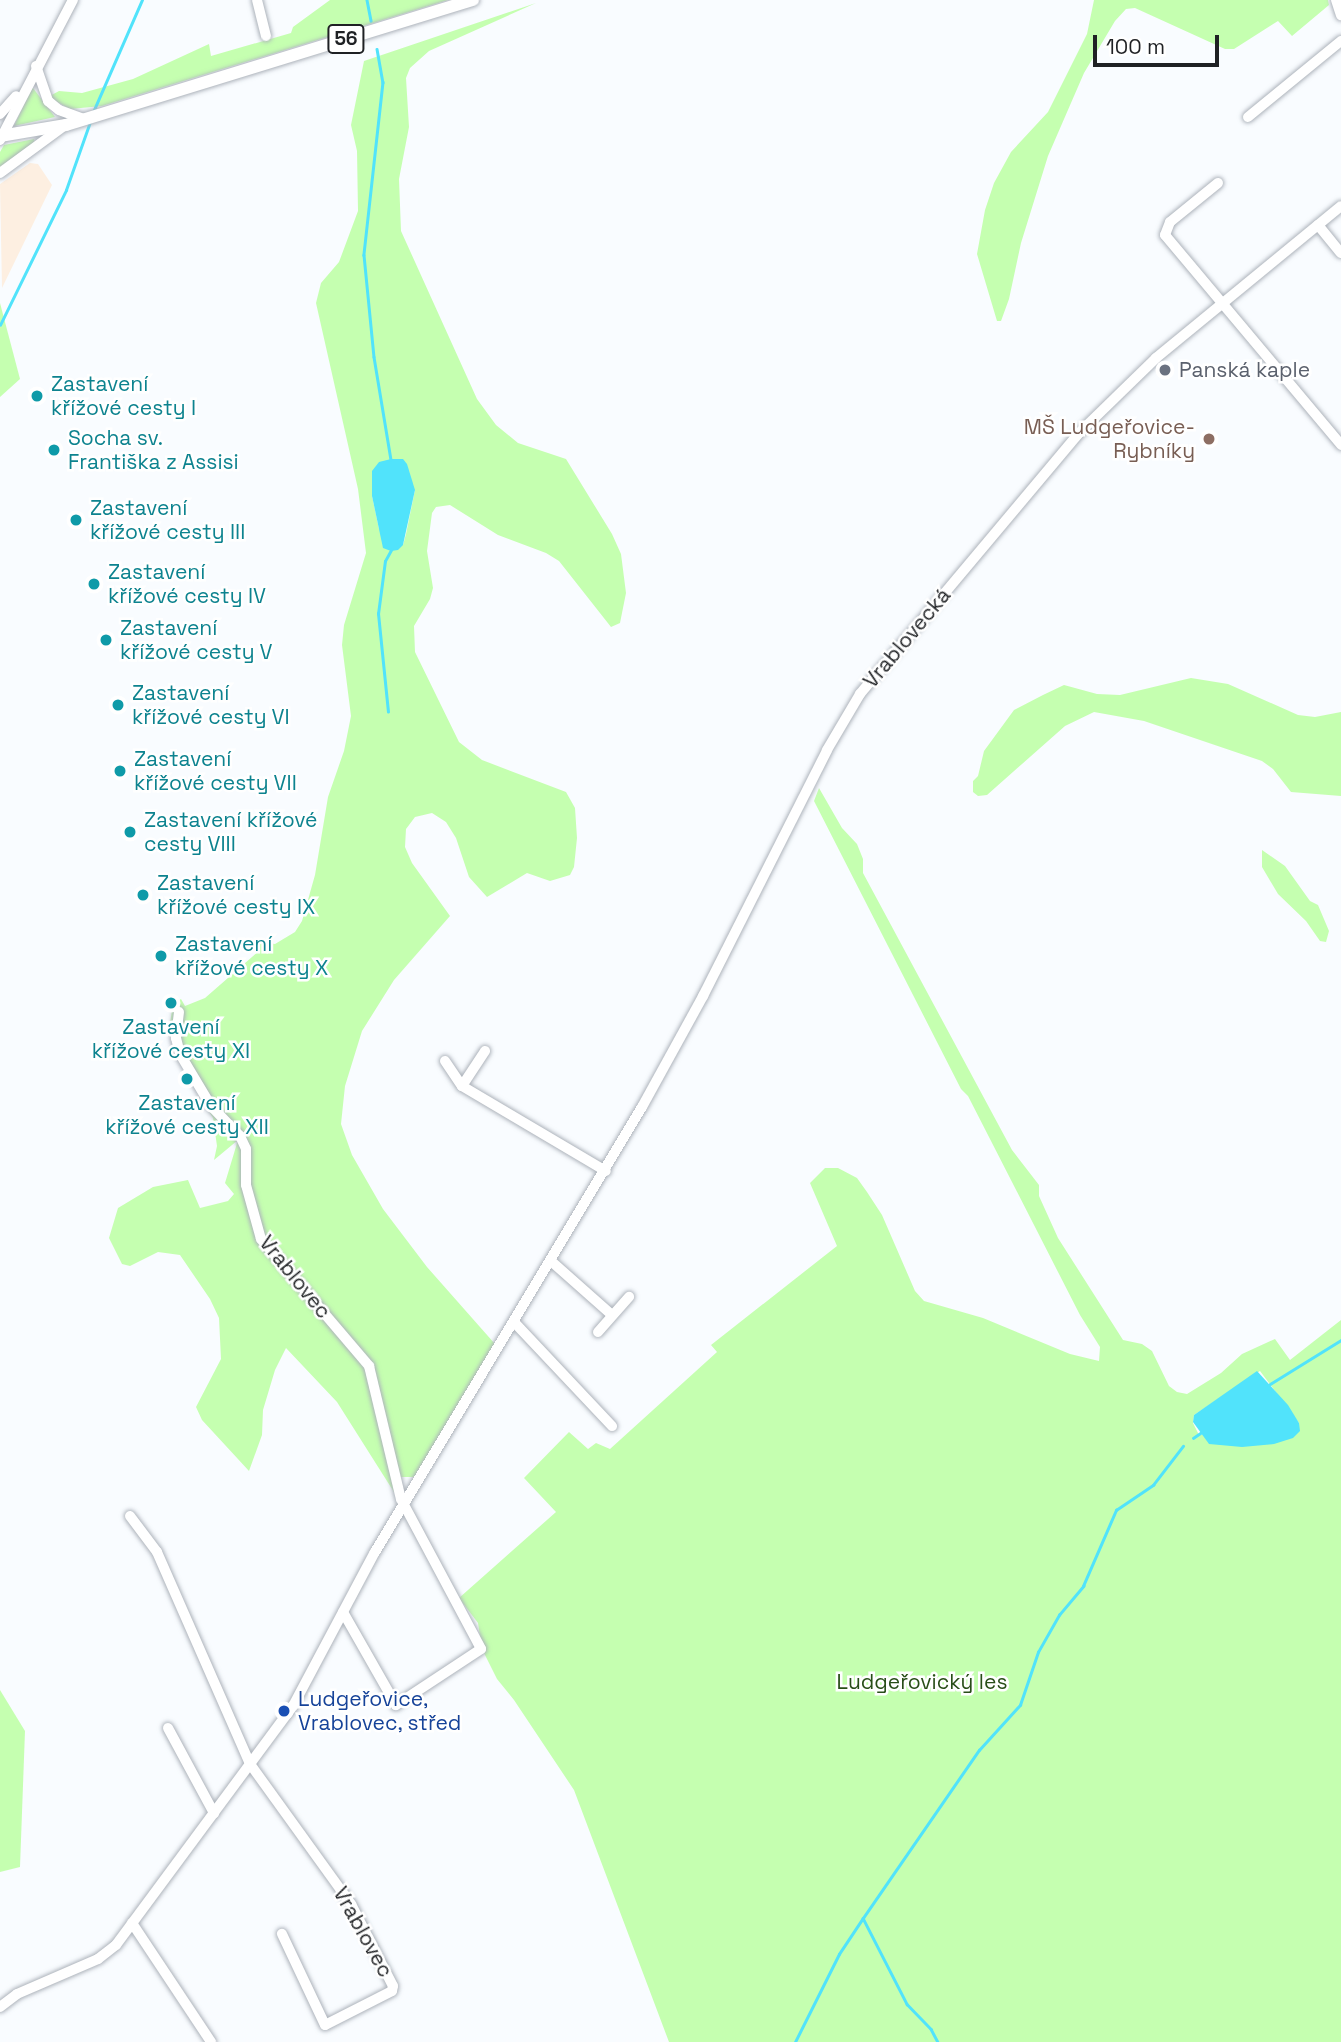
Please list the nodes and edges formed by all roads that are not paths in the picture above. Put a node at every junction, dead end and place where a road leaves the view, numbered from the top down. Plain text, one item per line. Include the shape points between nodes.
1 (73, 0) edge
2 (257, 0) edge
3 (473, 0) edge
4 (1336, 0) edge
5 (1341, 15) edge
6 (266, 36) dead end
7 (1341, 41) edge
8 (36, 66) junction
9 (0, 114) edge
10 (1248, 117) dead end
11 (84, 120) junction
12 (66, 125) junction
13 (1, 138) edge
14 (0, 173) edge
15 (1218, 183) dead end
16 (1341, 206) edge
17 (1318, 225) junction
18 (1341, 253) edge
19 (1222, 303) junction
20 (1341, 445) edge
21 (178, 1012) dead end
22 (485, 1051) dead end
23 (445, 1061) dead end
24 (462, 1086) junction
25 (606, 1171) junction
26 (551, 1261) junction
27 (629, 1297) dead end
28 (612, 1315) junction
29 (514, 1322) junction
30 (598, 1332) dead end
31 (612, 1426) dead end
32 (404, 1504) junction
33 (130, 1516) dead end
34 (343, 1612) junction
35 (168, 1728) dead end
36 (250, 1764) junction
37 (214, 1813) junction
38 (132, 1923) junction
39 (282, 1934) dead end
40 (0, 2007) edge
41 (211, 2042) edge

1 - 8 street
2 - 6 street
3 - 11 main road, 56
4 - 5 street
7 - 10 street
8 - 9 street
8 - 11 street via 48,101
8 - 13 street
11 - 12 main road, 56
12 - 13 main road, 56
12 - 14 street
15 - 19 street via 1170,222 1165,235
16 - 17 street, Vrablovecká
17 - 18 street
17 - 19 street, Vrablovecká
19 - 20 street
19 - 25 street, Vrablovecká via 1156,358 1079,433 853,704 692,1016
21 - 32 street, Vrablovec via 180,1054 211,1106 240,1136 246,1149 246,1185 261,1239 369,1366
22 - 24 street
23 - 24 street
24 - 25 street
25 - 26 street
26 - 28 street
26 - 29 street
27 - 28 street
28 - 30 street
29 - 31 street
29 - 32 street
32 - 34 street
32 - 34 street, Vrablovec via 481,1649 396,1705
33 - 36 street, Vrablovec via 157,1552
34 - 36 street via 300,1695
35 - 37 street
36 - 37 street
36 - 39 street, Vrablovec via 351,1904 393,1991 325,2025
37 - 38 street
38 - 40 street via 99,1959 17,1994
38 - 41 street

